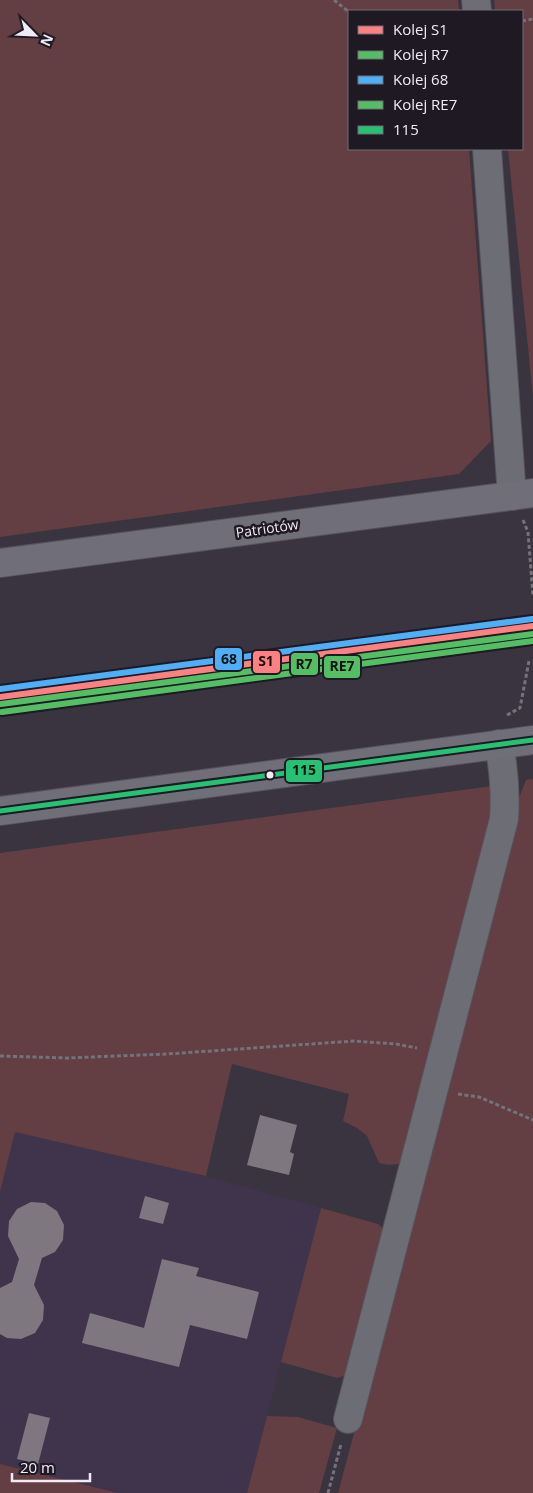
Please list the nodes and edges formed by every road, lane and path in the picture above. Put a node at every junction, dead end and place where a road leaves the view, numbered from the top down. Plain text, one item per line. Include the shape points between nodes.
1 (334, 0) edge
2 (348, 11) edge
3 (487, 150) edge
4 (523, 494) edge
5 (0, 563) edge
6 (533, 596) edge
7 (529, 661) dead end
8 (533, 740) edge
9 (499, 744) junction
10 (0, 811) edge
11 (442, 1053) junction
12 (0, 1056) edge
13 (431, 1098) junction
14 (533, 1120) edge
15 (348, 1419) joint
16 (328, 1493) edge

1 - 2 path
3 - 4 street
4 - 5 main road, Patriotów
4 - 6 path
7 - 9 path via 520,708 498,720
8 - 9 main road
9 - 10 main road
9 - 11 street via 505,780 504,819
11 - 12 path via 396,1044 354,1041 167,1054 67,1058
11 - 13 street
13 - 14 path via 453,1093 479,1097
13 - 15 street
15 - 16 path

